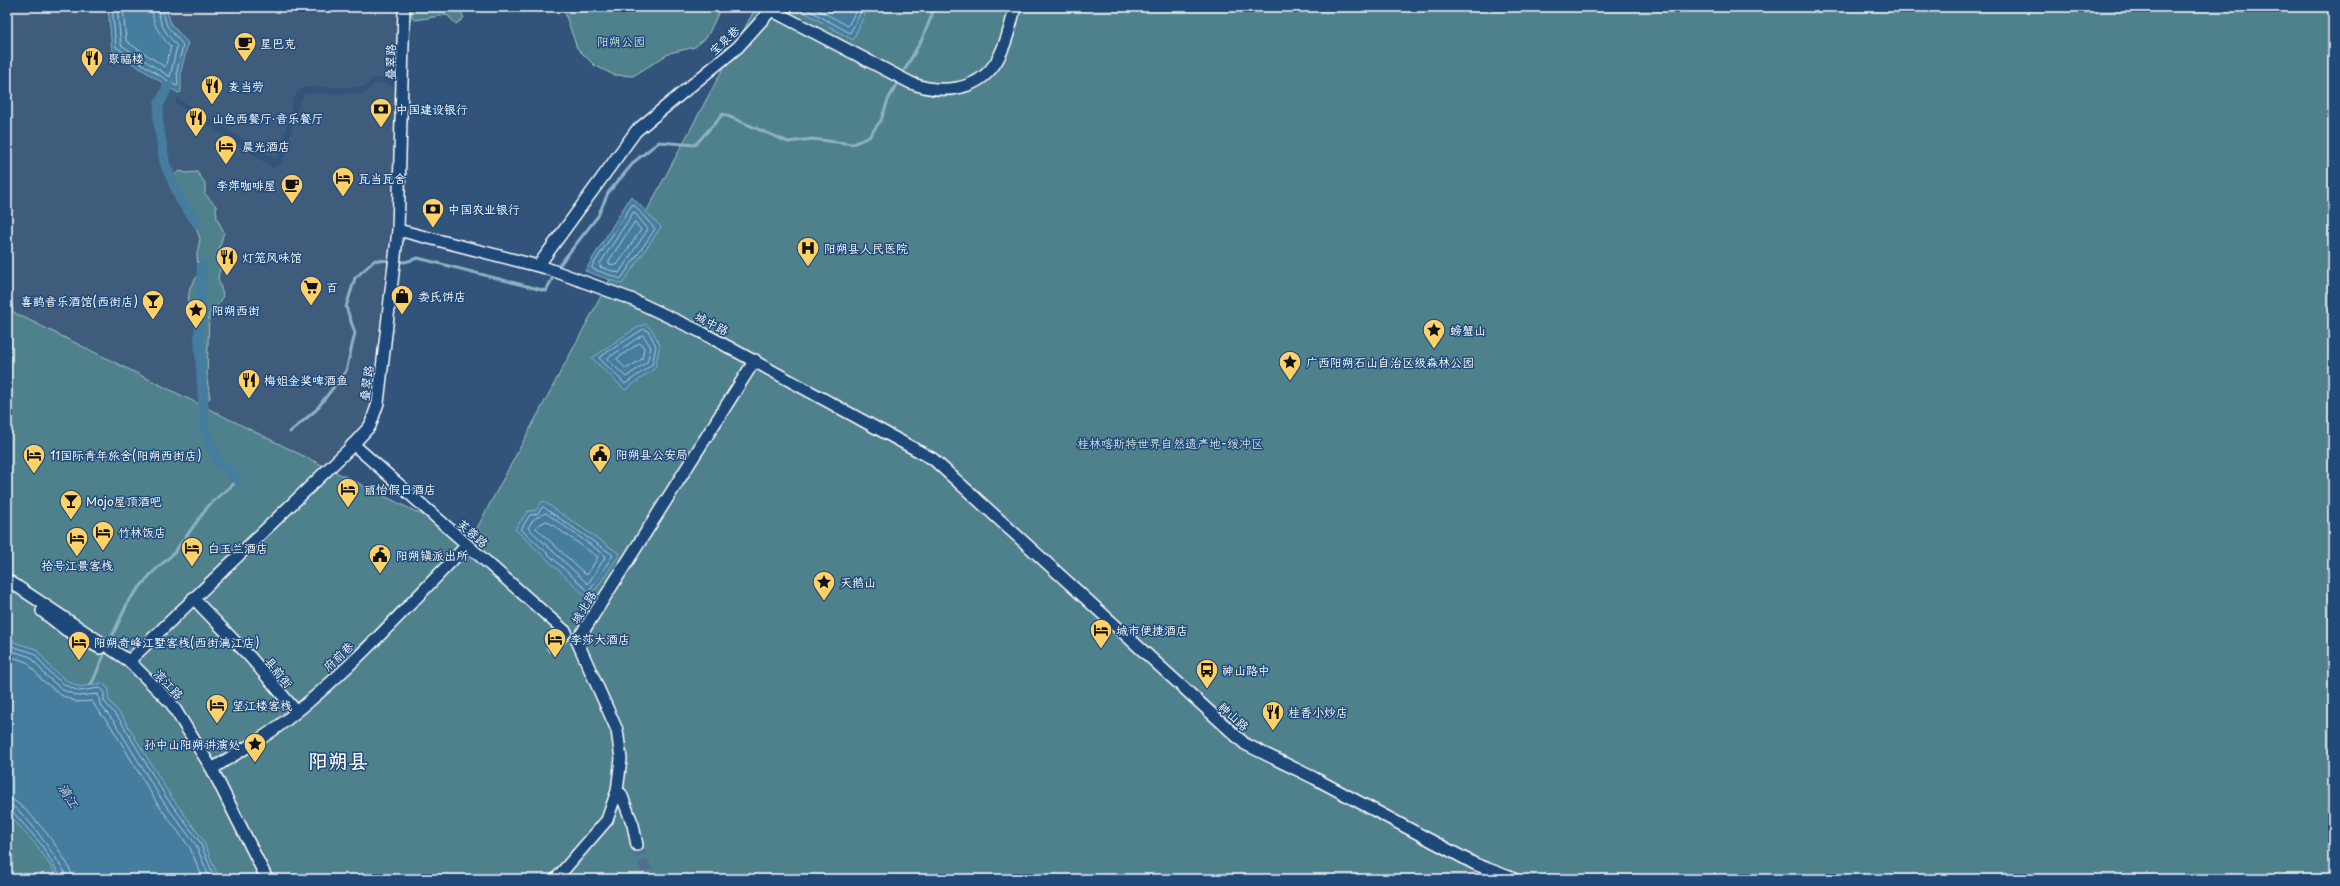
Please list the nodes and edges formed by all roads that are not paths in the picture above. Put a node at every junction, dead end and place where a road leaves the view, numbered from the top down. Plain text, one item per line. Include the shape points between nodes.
1 (1014, 7) edge
2 (404, 9) edge
3 (398, 230) junction
4 (542, 268) junction
5 (755, 360) junction
6 (353, 444) junction
7 (983, 504) joint
8 (467, 545) junction
9 (8, 580) edge
10 (193, 598) junction
11 (566, 632) junction
12 (577, 641) junction
13 (554, 646) dead end
14 (129, 661) junction
15 (296, 711) junction
16 (212, 769) junction
17 (617, 791) junction
18 (637, 845) tunnel mouth
19 (268, 879) edge
20 (556, 879) edge
21 (1514, 879) edge

1 - 4 street, 宝泉巷 via 994,66 975,81 955,90 923,87 771,10 738,47 636,131
2 - 3 street, 叠翠路
3 - 4 street, 城中路
3 - 6 street, 叠翠路 via 378,403 370,426
4 - 5 street, 城中路 via 631,299
5 - 7 street, 城中路 via 933,459
5 - 12 street, 城北路
6 - 8 street, 芙蓉路
6 - 10 street, 叠翠路
6 - 11 street
6 - 14 street
7 - 21 street, 神山路 via 1245,744 1475,864
8 - 11 street, 芙蓉路
8 - 15 street, 府前巷 via 358,655
9 - 14 street
9 - 14 street, 滨江路 via 66,630
10 - 14 street, 叠翠路
10 - 15 street, 县前街 via 251,658
11 - 12 street, 芙蓉路
11 - 13 street
12 - 17 street, 城北路 via 617,730 621,759
14 - 16 street, 滨江路 via 171,703
15 - 16 street, 府前巷 via 263,738
16 - 19 street, 滨江路
17 - 18 street via 633,825
17 - 20 street, 城北路 via 607,820

